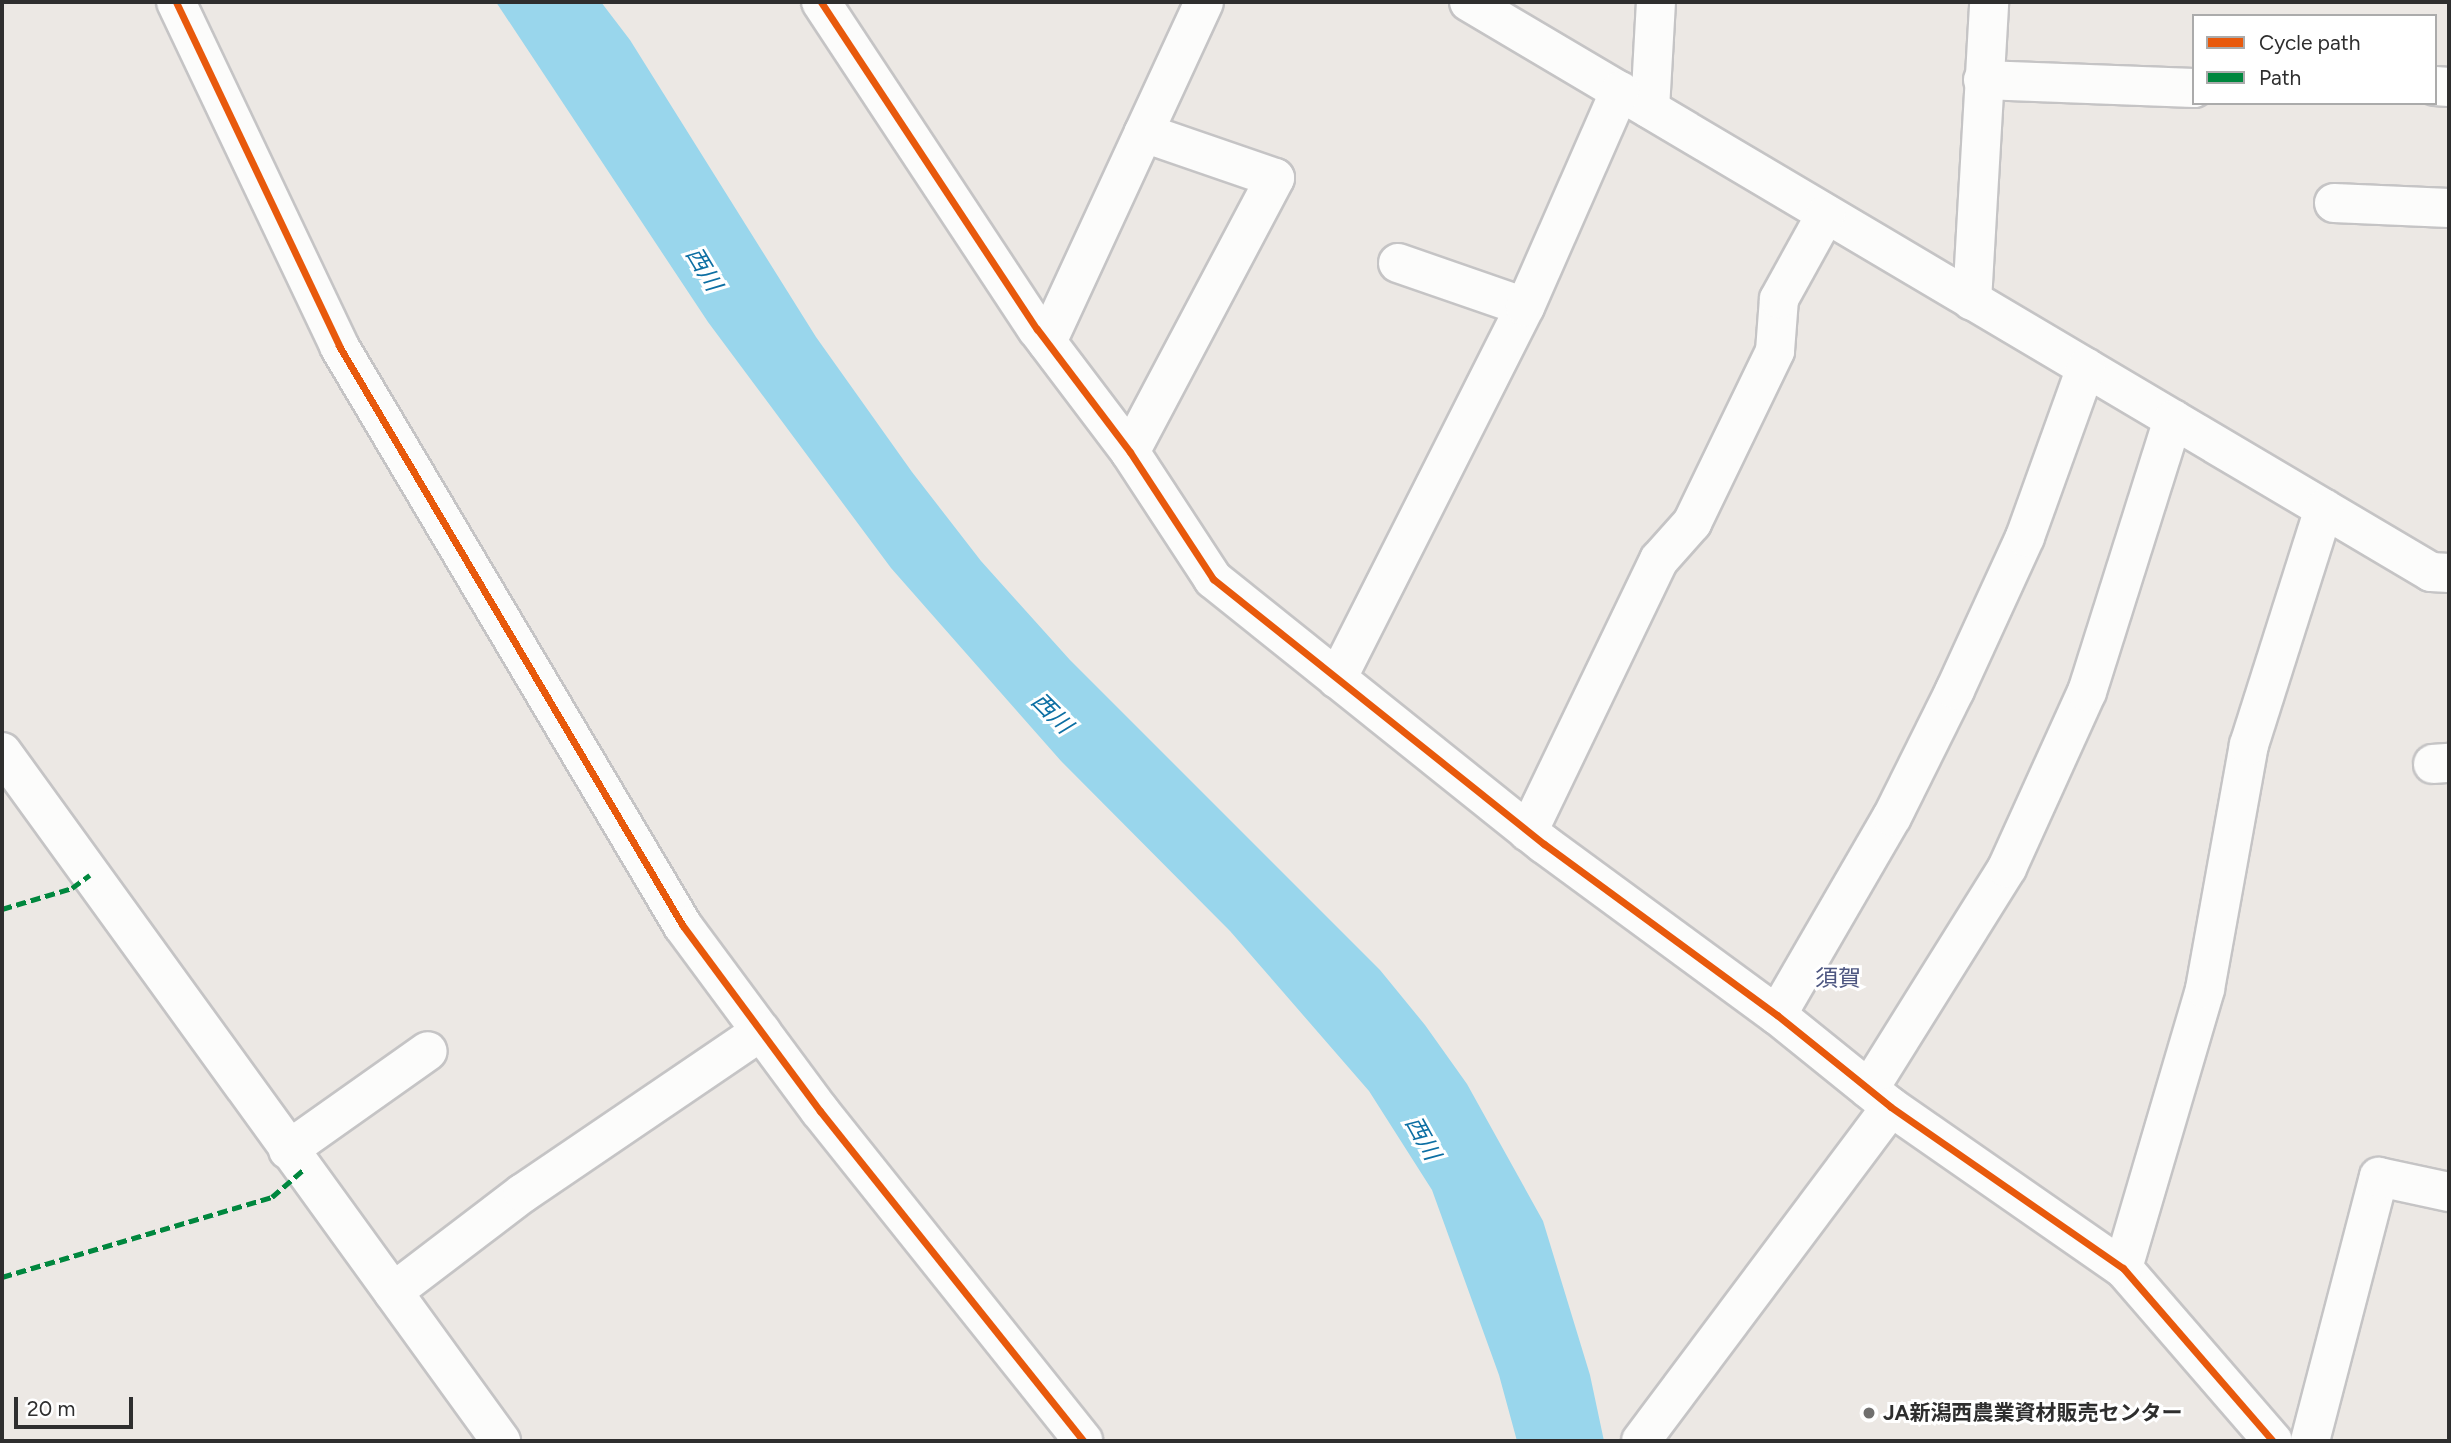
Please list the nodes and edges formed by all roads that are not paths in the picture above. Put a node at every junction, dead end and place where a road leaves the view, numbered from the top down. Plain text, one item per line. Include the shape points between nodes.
1 (176, 2) edge
2 (821, 2) edge
3 (1204, 2) edge
4 (1469, 2) edge
5 (1656, 2) edge
6 (1989, 2) edge
7 (1983, 80) junction
8 (2192, 88) edge
9 (1635, 100) junction
10 (1144, 133) junction
11 (2334, 202) dead end
12 (2449, 208) edge
13 (1826, 214) junction
14 (1398, 263) dead end
15 (1972, 301) junction
16 (1525, 307) junction
17 (1047, 342) junction
18 (2086, 368) junction
19 (2173, 419) junction
20 (1130, 452) junction
21 (2324, 509) junction
22 (2449, 573) edge
23 (1337, 679) junction
24 (2, 752) edge
25 (1528, 832) junction
26 (1777, 1015) junction
27 (761, 1031) junction
28 (428, 1051) dead end
29 (1881, 1098) junction
30 (288, 1150) junction
31 (2449, 1192) edge
32 (2123, 1268) junction
33 (393, 1292) junction
34 (501, 1441) edge
35 (1083, 1441) edge
36 (1641, 1441) edge
37 (2273, 1441) edge
38 (2310, 1441) edge

1 - 27 street via 339,346 683,926
2 - 17 street
3 - 10 street
4 - 9 street
5 - 9 street
6 - 7 street
7 - 8 street
7 - 15 street
9 - 13 street
9 - 16 street
10 - 17 street
10 - 20 street via 1275,178
11 - 12 street
13 - 15 street
13 - 25 street via 1779,299 1775,351 1758,388 1692,523 1659,560
14 - 16 street
15 - 18 street
16 - 23 street
17 - 20 street
18 - 19 street
18 - 26 street via 2025,537 1955,690 1892,817
19 - 21 street
19 - 29 street via 2087,692 2007,868
20 - 23 street via 1213,579
21 - 22 street via 2431,572
21 - 32 street via 2249,745 2205,989
23 - 25 street
24 - 30 street
25 - 26 street
26 - 29 street
27 - 33 street via 523,1193
27 - 35 street
28 - 30 street
29 - 32 street
29 - 36 street
30 - 33 street
31 - 38 street via 2378,1177
32 - 37 street
33 - 34 street

